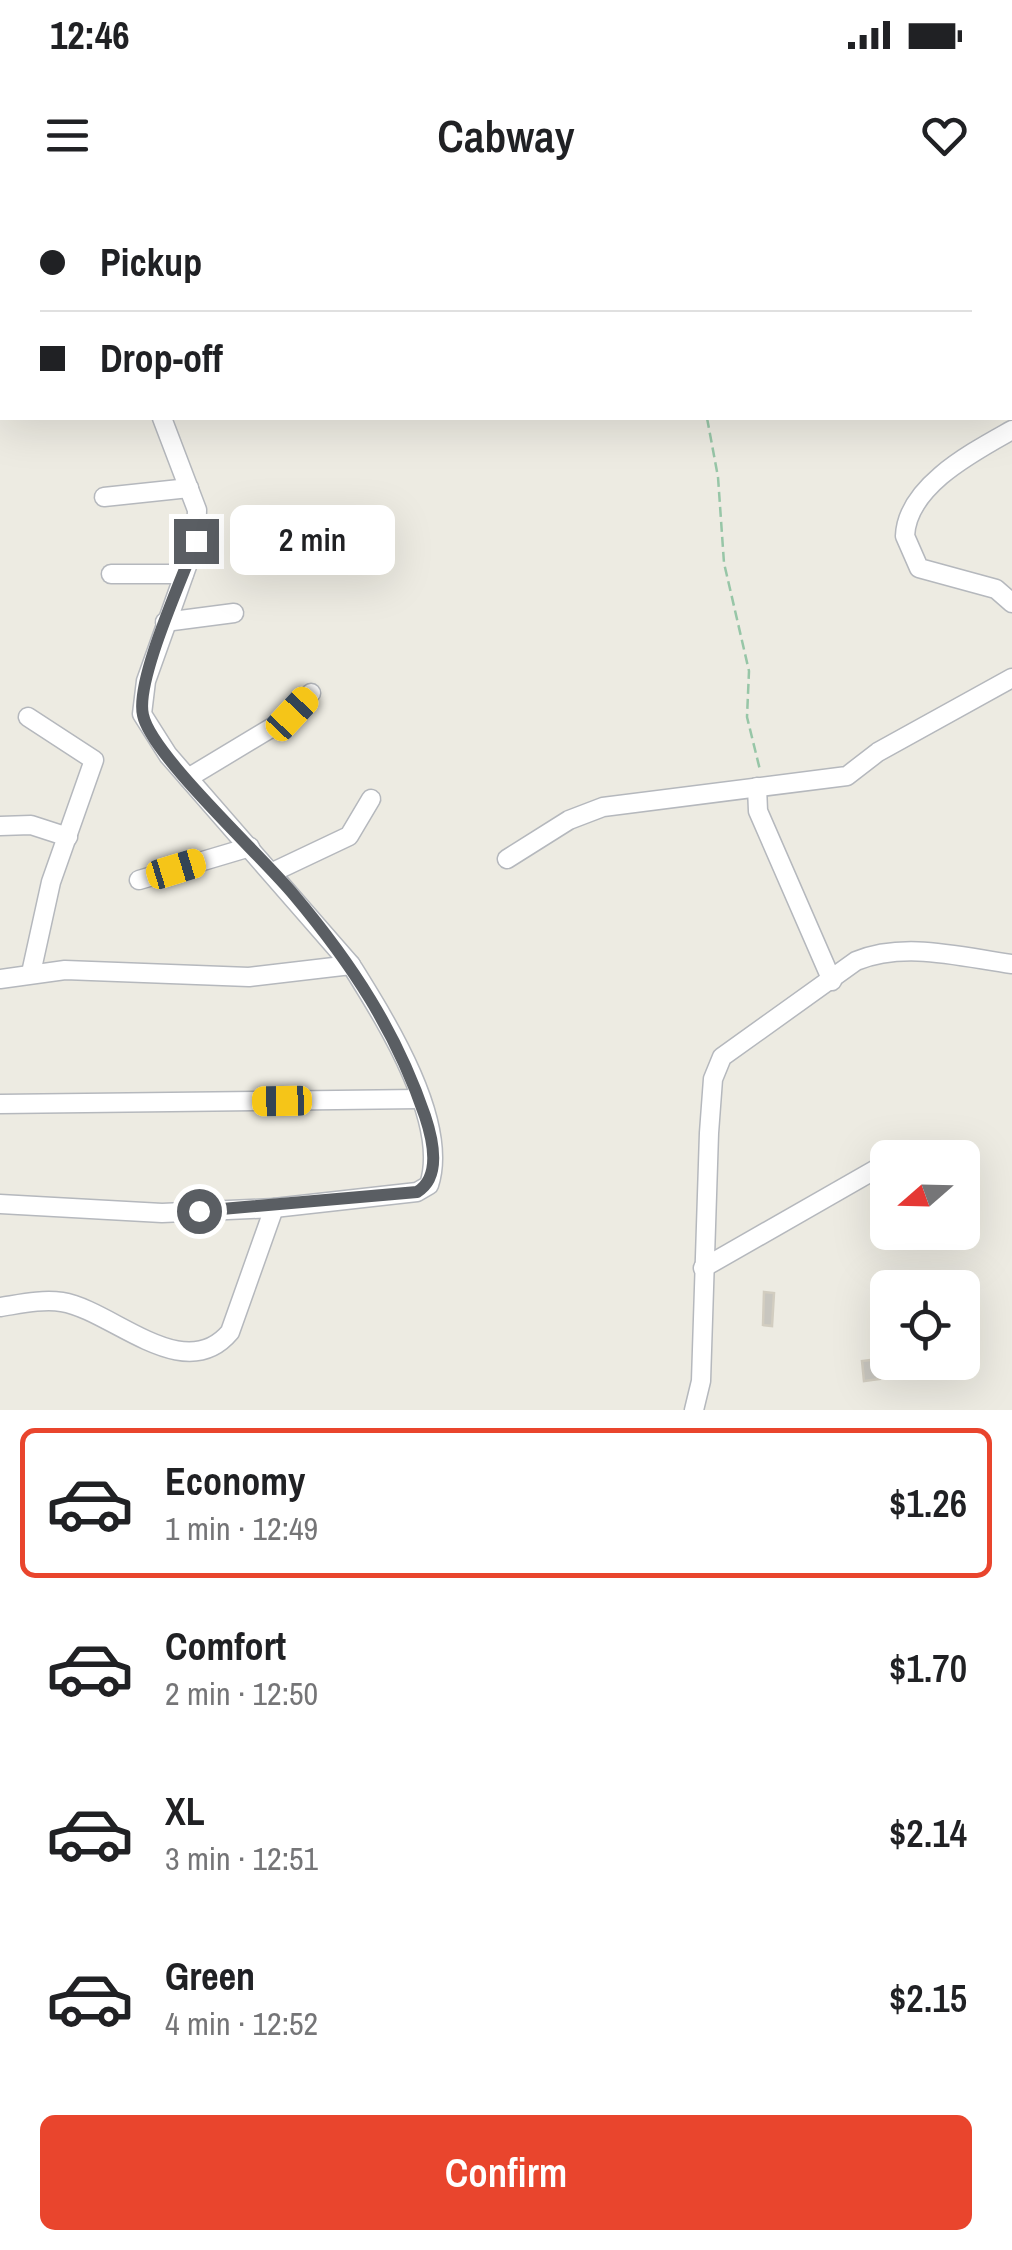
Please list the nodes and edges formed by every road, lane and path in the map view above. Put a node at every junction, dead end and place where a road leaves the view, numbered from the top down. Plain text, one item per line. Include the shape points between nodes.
1 (163, 420) edge
2 (707, 420) edge
3 (1012, 430) edge
4 (190, 488) junction
5 (104, 496) dead end
6 (111, 574) dead end
7 (184, 574) junction
8 (1012, 603) edge
9 (234, 613) dead end
10 (165, 622) junction
11 (1012, 678) edge
12 (311, 693) dead end
13 (28, 717) dead end
14 (188, 778) junction
15 (757, 786) junction
16 (371, 799) dead end
17 (0, 826) edge
18 (68, 837) junction
19 (250, 847) junction
20 (507, 859) dead end
21 (273, 872) junction
22 (139, 880) dead end
23 (1012, 964) edge
24 (351, 965) junction
25 (31, 973) junction
26 (0, 978) edge
27 (832, 980) junction
28 (419, 1099) junction
29 (0, 1104) edge
30 (870, 1173) edge
31 (0, 1204) edge
32 (274, 1208) junction
33 (703, 1268) junction
34 (0, 1308) edge
35 (694, 1410) edge

1 - 4 street
2 - 15 path via 724,562 749,672 747,717
3 - 8 street via 918,499 905,536 919,568 996,589
4 - 5 street
4 - 7 street via 196,541
6 - 7 street
7 - 10 street
9 - 10 street
10 - 14 street via 142,714
11 - 15 street via 847,776
12 - 14 street via 282,722
13 - 18 street via 94,760
14 - 19 street
15 - 20 street via 604,807 569,820
15 - 27 street via 758,811
16 - 21 street via 350,836
17 - 18 street via 31,825
18 - 25 street
19 - 21 street
19 - 22 street
21 - 24 street
23 - 27 street via 892,949 856,960
24 - 25 street via 250,977
24 - 28 street via 392,1030
25 - 26 street
27 - 33 street via 722,1057 714,1079
28 - 29 street
28 - 32 street via 431,1134 428,1185 417,1192
30 - 33 street
31 - 32 street via 162,1213
32 - 34 street via 230,1332 203,1353 150,1342 63,1302
33 - 35 street via 701,1381

